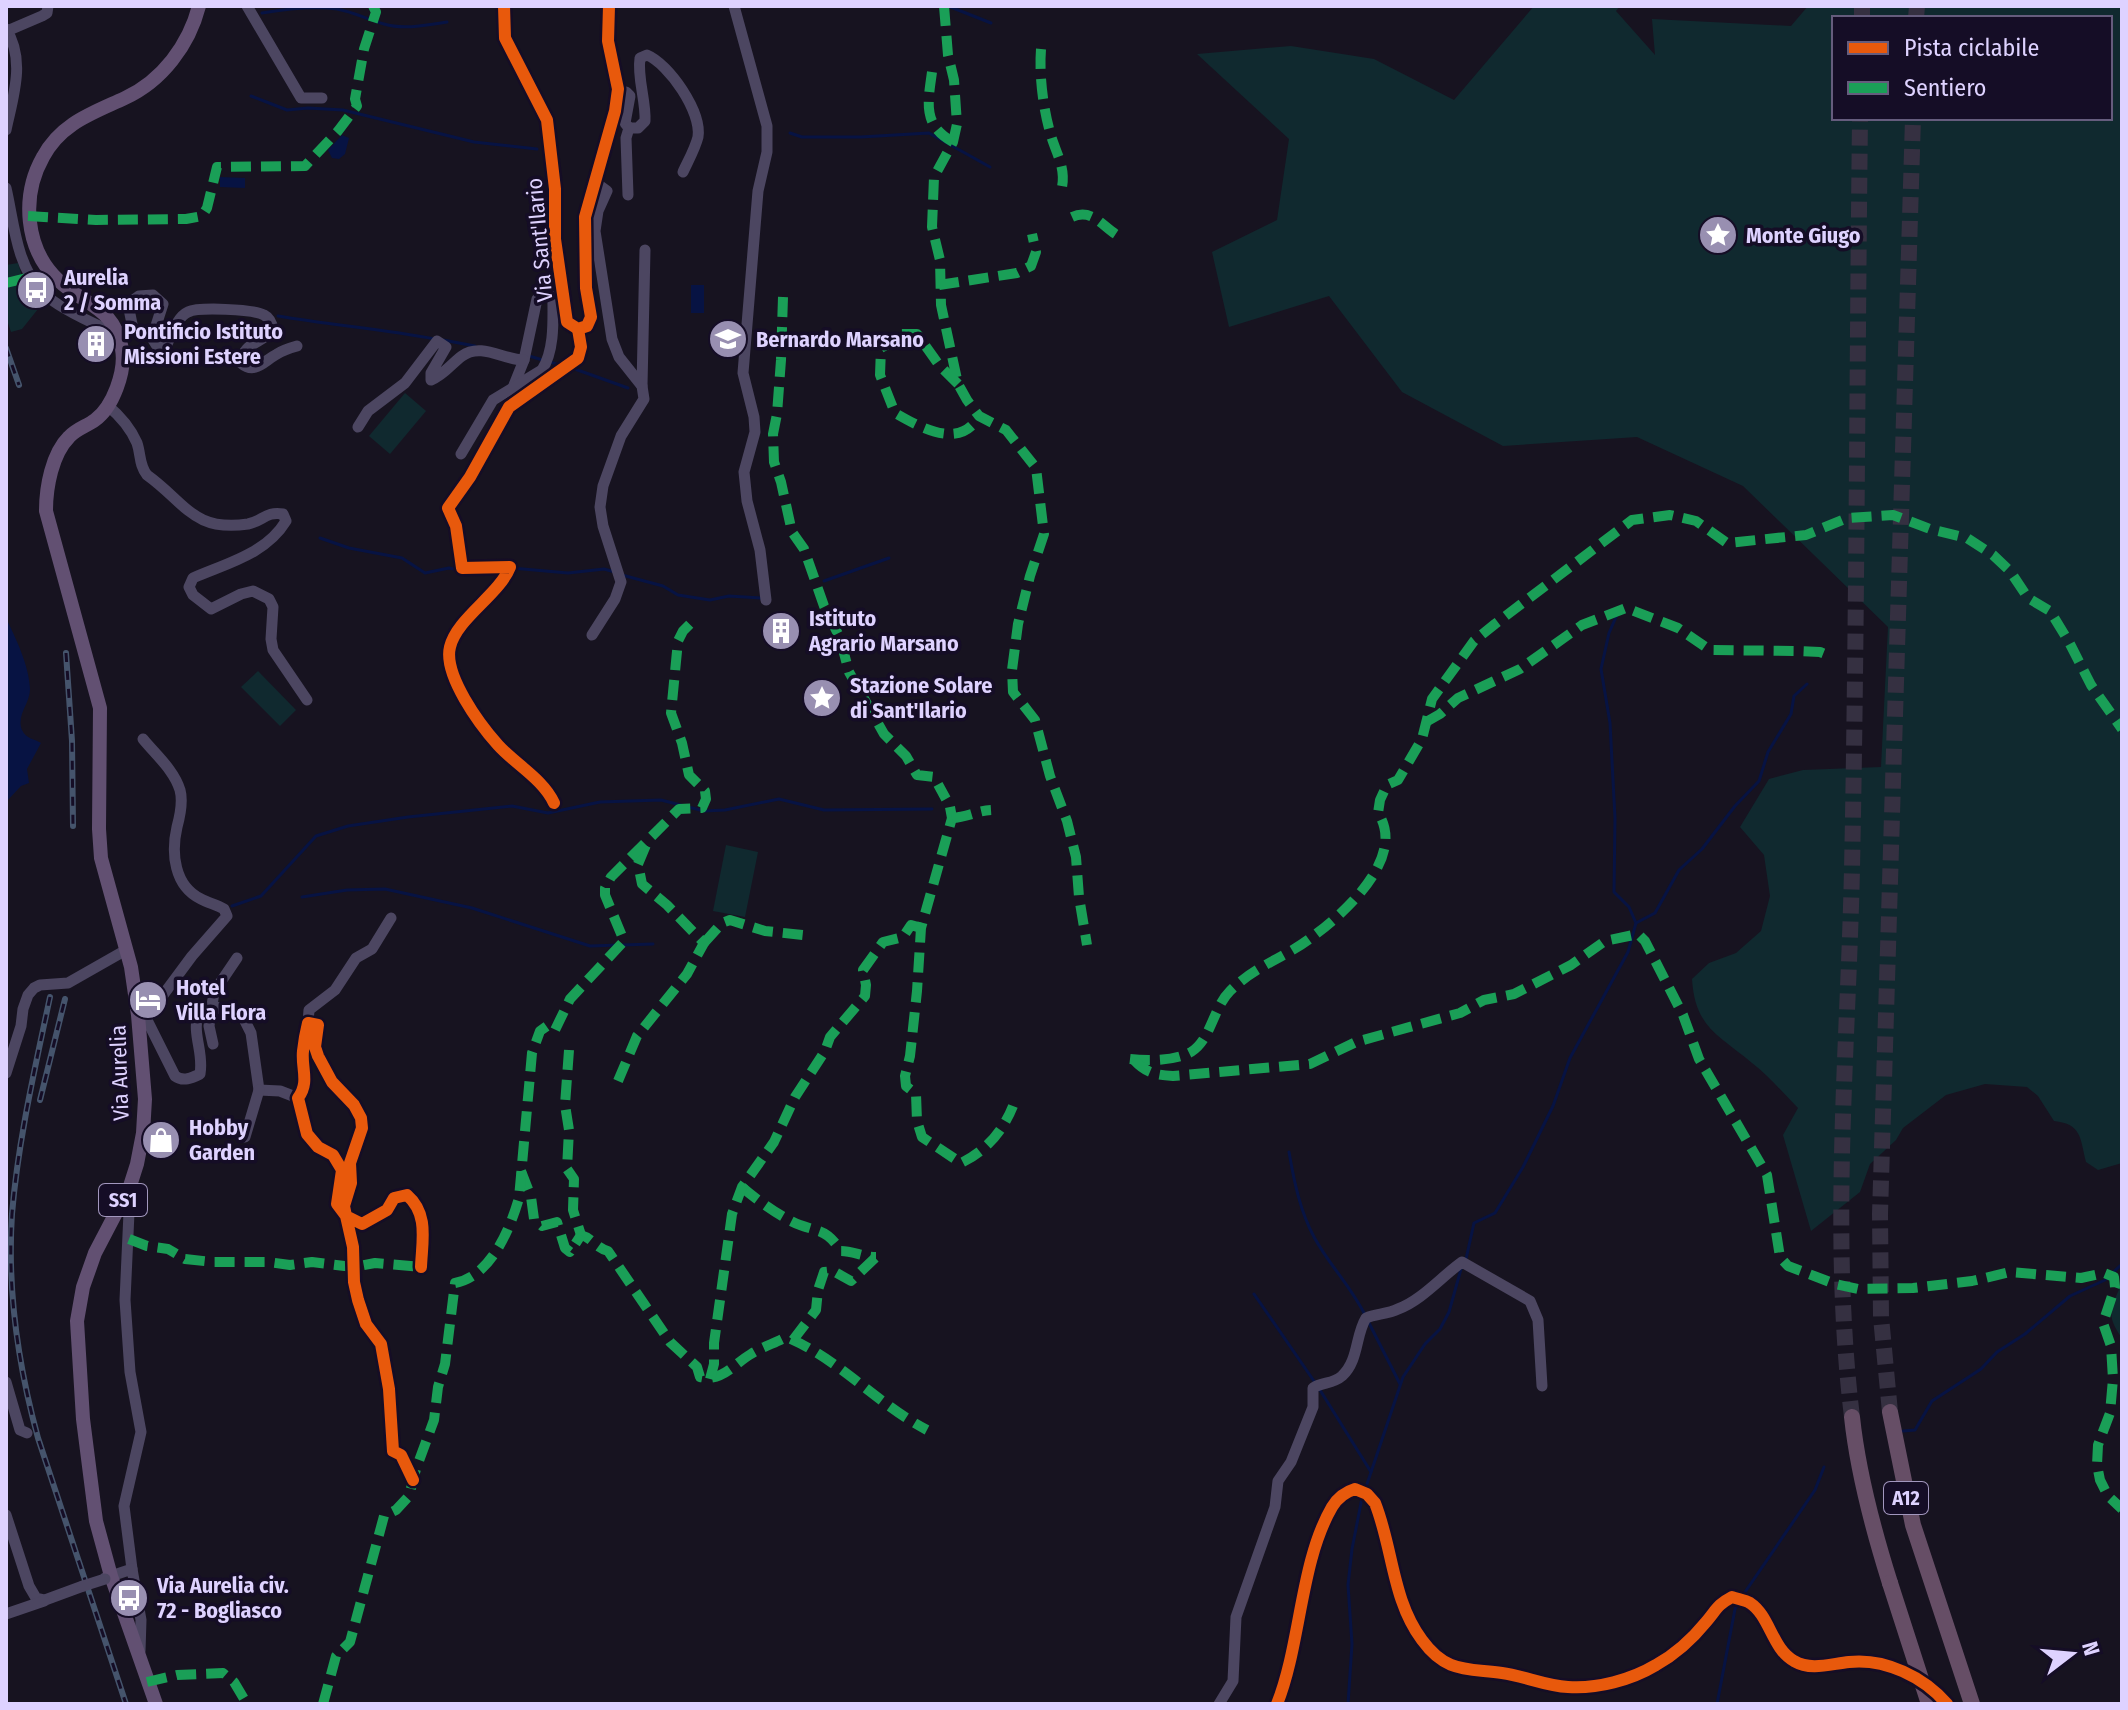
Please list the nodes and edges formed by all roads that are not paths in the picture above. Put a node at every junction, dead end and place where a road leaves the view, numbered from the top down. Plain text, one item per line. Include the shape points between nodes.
1 (48, 6) edge
2 (199, 6) edge
3 (247, 6) edge
4 (504, 6) edge
5 (609, 6) edge
6 (734, 6) edge
7 (6, 30) edge
8 (617, 92) junction
9 (322, 98) dead end
10 (629, 128) junction
11 (6, 130) edge
12 (683, 172) dead end
13 (596, 183) junction
14 (6, 188) edge
15 (628, 195) dead end
16 (645, 250) dead end
17 (561, 277) junction
18 (537, 299) dead end
19 (578, 329) junction
20 (118, 333) junction
21 (297, 346) dead end
22 (524, 360) junction
23 (514, 385) junction
24 (642, 386) junction
25 (107, 405) junction
26 (358, 427) dead end
27 (461, 454) dead end
28 (766, 600) dead end
29 (592, 635) dead end
30 (307, 700) dead end
31 (143, 739) dead end
32 (554, 803) dead end
33 (391, 918) dead end
34 (126, 950) junction
35 (237, 958) dead end
36 (213, 1006) junction
37 (142, 1016) junction
38 (308, 1023) junction
39 (213, 1044) dead end
40 (6, 1073) edge
41 (259, 1090) junction
42 (298, 1098) junction
43 (245, 1137) dead end
44 (130, 1186) junction
45 (346, 1216) junction
46 (421, 1267) dead end
47 (6, 1382) edge
48 (1542, 1386) dead end
49 (1890, 1412) tunnel mouth
50 (1852, 1417) tunnel mouth
51 (27, 1433) dead end
52 (413, 1480) dead end
53 (6, 1515) edge
54 (132, 1569) junction
55 (108, 1578) junction
56 (45, 1600) junction
57 (6, 1614) edge
58 (139, 1659) junction
59 (156, 1704) edge
60 (1219, 1704) edge
61 (1277, 1704) edge
62 (1929, 1704) edge
63 (1947, 1704) edge
64 (1972, 1704) edge

1 - 7 street via 42,16
2 - 20 main road via 166,67 135,93 67,127 51,143 34,177 28,216 46,267 101,309
3 - 9 street via 301,98
4 - 17 street, Via Sant'Ilario via 505,38 547,120
5 - 8 street, Via Sant'Ilario via 608,41
6 - 28 street via 767,126 743,373 755,432 745,487
7 - 11 street via 17,69
8 - 10 street, Via Sant'Ilario via 630,96 625,123
8 - 13 street, Via Sant'Ilario
10 - 12 street, Via Sant'Ilario via 645,121 639,64 647,55 678,83 696,119 698,134
10 - 15 street, Via Sant'Ilario
13 - 19 street, Via Sant'Ilario via 584,228 591,317
13 - 24 street, Via Sant'Ilario via 607,191 595,231 612,339
14 - 20 street via 20,254 43,294
16 - 24 street
17 - 19 street, Via Sant'Ilario via 567,322
17 - 23 street via 553,283 546,364
18 - 22 street
19 - 32 street via 578,358 509,407 448,508 462,568 510,567 454,639 454,678 497,744
20 - 21 street via 131,329 128,304 153,295 163,304 152,338 157,346 167,344 184,314 206,310 256,312 272,323 268,336 243,352 241,363 247,368
20 - 25 main road, Via Aurelia via 121,371
22 - 23 street
22 - 26 street via 466,353 431,380 446,347 437,341 405,383 368,411
23 - 27 street via 493,400
24 - 29 street via 644,399 621,436 603,486 603,526 621,582
25 - 30 street via 136,442 147,475 204,522 251,523 270,513 283,514 286,521 277,536 261,549 193,578 189,587 211,609 253,591 269,599 273,650
25 - 34 main road, Via Aurelia / SS1 via 96,420 67,438 57,454 46,504 95,683 101,731 101,858
31 - 37 street via 173,774 181,793 174,842 180,877 187,890 224,909 227,916
33 - 38 street via 372,949 356,958 335,990 309,1010
34 - 37 main road, Via Aurelia / SS1
34 - 40 street via 68,983 34,988
35 - 36 street via 214,992
36 - 37 street via 198,1013 194,1028 201,1065 200,1074 191,1078 175,1076
36 - 39 street
36 - 41 street via 243,1017 251,1033
37 - 44 main road, Via Aurelia / SS1 via 143,1133
38 - 42 street via 302,1053 304,1088
38 - 45 street via 318,1025 315,1047 332,1082 361,1118 350,1163
41 - 42 street
41 - 43 street
42 - 45 street via 312,1142 339,1163 337,1204
44 - 54 street via 125,1300 141,1432 124,1506
44 - 55 main road, Via Aurelia / SS1 via 95,1253 77,1321 96,1521
45 - 46 street via 362,1224 387,1210 394,1198 407,1195 424,1225
45 - 52 street via 358,1300 366,1324 381,1344 393,1451 401,1455
47 - 51 street via 16,1422
48 - 60 street via 1538,1320 1530,1301 1462,1262 1398,1310 1366,1318 1358,1348 1342,1376 1313,1388 1313,1407 1278,1481 1275,1507 1236,1617 1233,1681
49 - 64 highway, A12 via 1904,1489 1930,1582
50 - 62 highway, A12, bridge via 1873,1529
53 - 56 street via 29,1586 36,1598
54 - 55 street
54 - 58 street via 141,1620
55 - 56 street, bridge
55 - 58 main road, Via Aurelia / SS1
56 - 57 street
58 - 59 main road, Via Aurelia / SS1
61 - 63 street via 1319,1538 1332,1506 1345,1492 1363,1492 1375,1503 1398,1593 1420,1638 1438,1659 1458,1669 1566,1687 1623,1679 1656,1666 1683,1646 1717,1605 1732,1597 1750,1603 1792,1660 1808,1666 1881,1662 1921,1681

